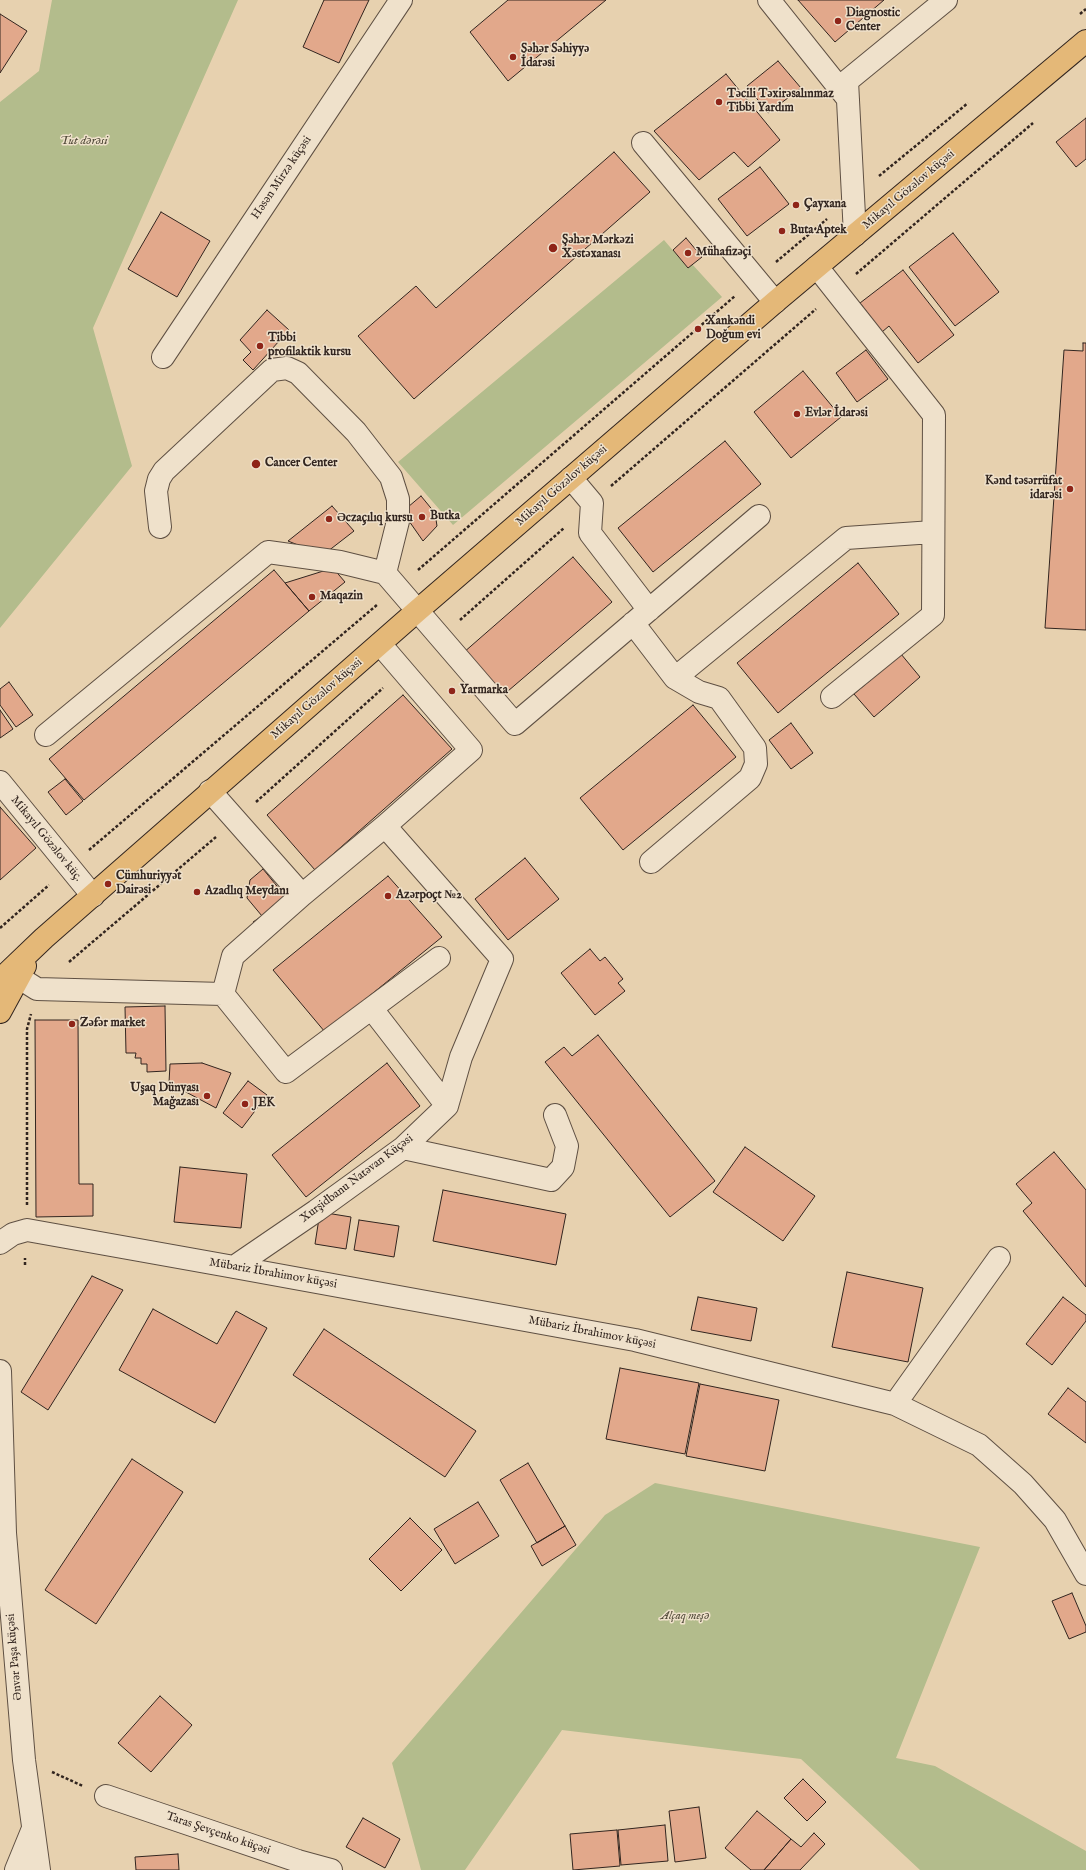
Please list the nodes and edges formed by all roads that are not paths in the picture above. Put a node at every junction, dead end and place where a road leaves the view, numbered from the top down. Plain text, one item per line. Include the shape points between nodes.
1 (401, 0) edge
2 (769, 0) edge
3 (946, 0) edge
4 (1086, 41) edge
5 (848, 99) junction
6 (643, 142) dead end
7 (855, 235) junction
8 (817, 267) junction
9 (775, 302) junction
10 (162, 357) dead end
11 (571, 478) junction
12 (759, 516) dead end
13 (160, 527) dead end
14 (933, 532) junction
15 (391, 580) junction
16 (417, 611) junction
17 (641, 616) junction
18 (380, 644) junction
19 (675, 678) junction
20 (832, 697) dead end
21 (46, 735) dead end
22 (0, 782) edge
23 (210, 791) junction
24 (385, 826) junction
25 (650, 862) dead end
26 (302, 895) junction
27 (93, 896) junction
28 (439, 958) dead end
29 (9, 978) edge
30 (223, 994) junction
31 (372, 1009) junction
32 (0, 1012) edge
33 (447, 1106) junction
34 (555, 1115) dead end
35 (403, 1148) junction
36 (0, 1243) edge
37 (999, 1258) dead end
38 (234, 1267) junction
39 (0, 1371) edge
40 (895, 1404) junction
41 (2, 1541) edge
42 (1086, 1574) edge
43 (106, 1796) road end
44 (32, 1831) junction
45 (16, 1870) edge
46 (38, 1870) edge
47 (331, 1870) edge

1 - 10 street, Həsən Mirzə küçəsi
2 - 5 street
3 - 5 street via 847,81
4 - 7 main road, Mikayıl Gözəlov küçəsi
5 - 7 street
6 - 9 street
7 - 8 main road, Mikayıl Gözəlov küçəsi
8 - 9 main road, Mikayıl Gözəlov küçəsi
8 - 14 street via 934,415
9 - 11 main road, Mikayıl Gözəlov küçəsi
11 - 16 main road, Mikayıl Gözəlov küçəsi
11 - 17 street via 592,503 590,533
12 - 17 street
13 - 15 street via 156,491 164,471 272,370 287,368 298,373 356,432 391,477 398,499 398,521
14 - 19 street via 846,538
14 - 20 street via 933,615
15 - 16 street
15 - 21 street via 340,562 268,552
16 - 17 street via 515,724
16 - 18 main road, Mikayıl Gözəlov küçəsi
17 - 19 street
18 - 23 main road, Mikayıl Gözəlov küçəsi
18 - 24 street via 471,750
19 - 25 street via 699,692 719,698 755,748 756,764 750,778
22 - 27 street, Mikayıl Gözəlov küç.
23 - 26 street
23 - 27 main road, Mikayıl Gözəlov küçəsi
24 - 26 street
24 - 33 street via 502,959 461,1057
26 - 30 street via 233,956
27 - 29 main road, Mikayıl Gözəlov küçəsi via 44,938
28 - 31 street
29 - 30 street via 38,989
29 - 32 main road
30 - 31 street via 286,1072
31 - 33 street
33 - 35 street, Xurşidbanu Natəvan Küçəsi
34 - 35 street via 567,1146 563,1167 551,1180
35 - 38 street, Xurşidbanu Natəvan Küçəsi
36 - 38 street, Mübariz İbrahimov küçəsi via 13,1234 27,1230
37 - 40 street
38 - 40 street, Mübariz İbrahimov küçəsi via 634,1340
39 - 41 street, Ənvər Paşa küçəsi
40 - 42 street, Mübariz İbrahimov küçəsi via 979,1445 1018,1479 1055,1520
41 - 44 street, Ənvər Paşa küçəsi
43 - 47 street, Taras Şevçenko küçəsi
44 - 45 street
44 - 46 street, Ənvər Paşa küçəsi

